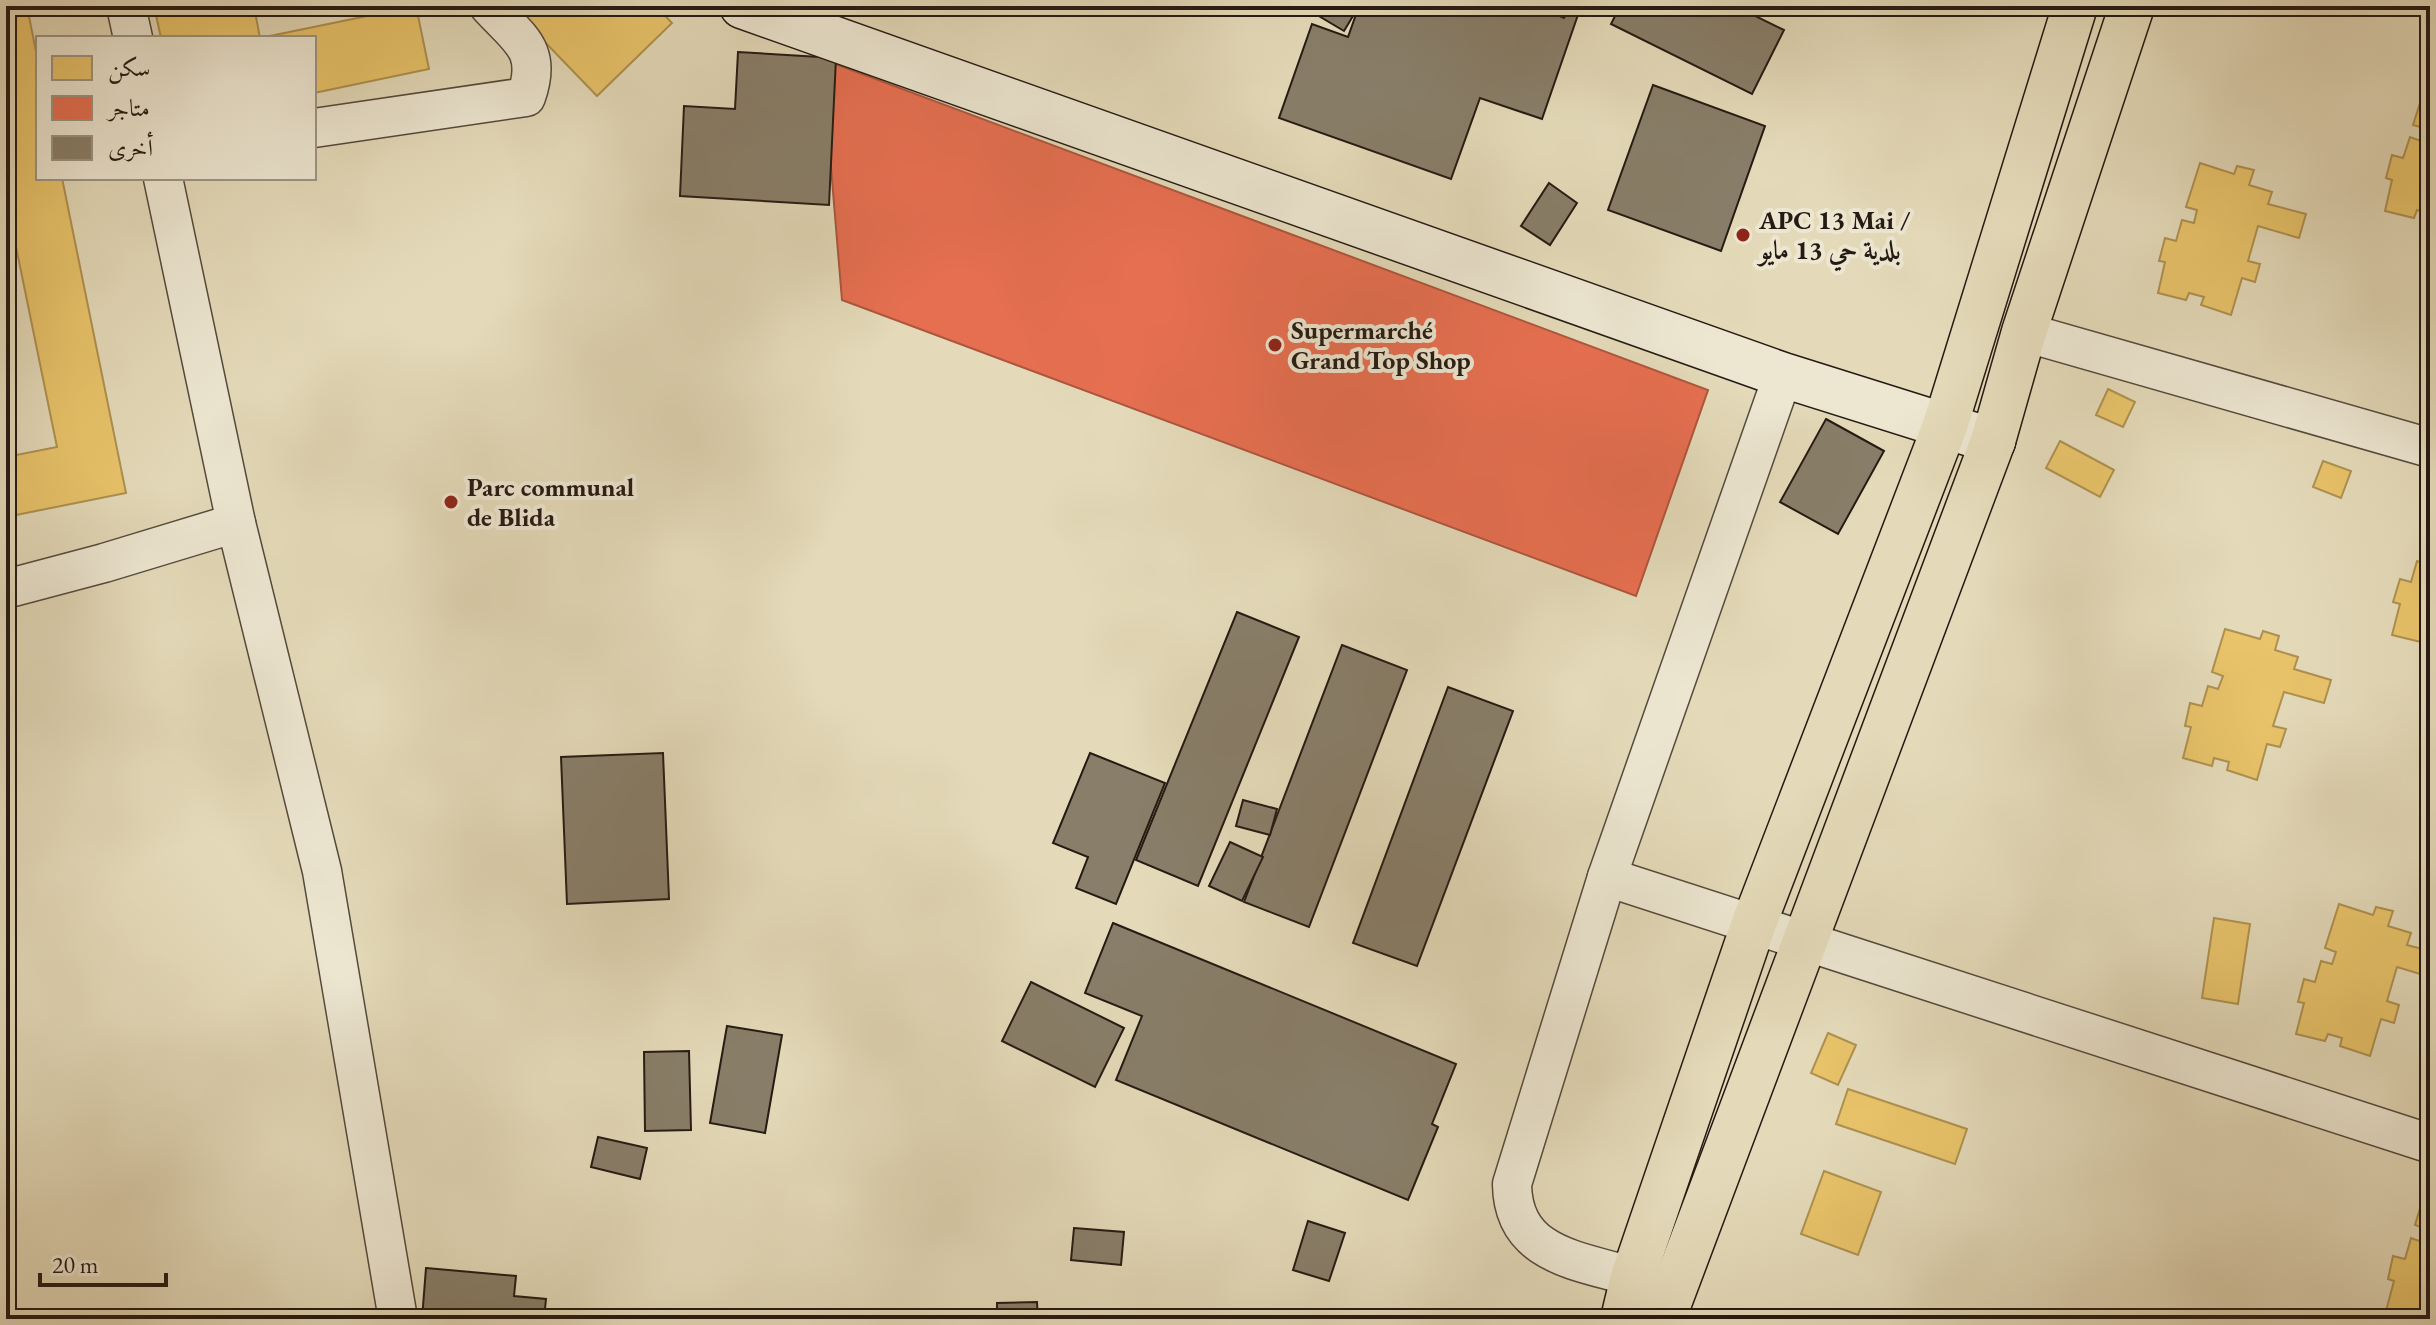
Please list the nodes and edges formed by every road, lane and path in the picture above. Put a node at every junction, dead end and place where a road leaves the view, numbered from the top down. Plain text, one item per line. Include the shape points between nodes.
1 (126, 6) edge
2 (489, 6) edge
3 (2075, 6) edge
4 (2132, 6) edge
5 (766, 11) edge
6 (133, 36) edge
7 (316, 128) edge
8 (163, 180) edge
9 (2024, 332) junction
10 (1783, 375) junction
11 (1945, 426) junction
12 (1993, 441) junction
13 (2430, 448) edge
14 (236, 523) junction
15 (6, 589) edge
16 (1607, 877) junction
17 (1753, 926) junction
18 (1805, 943) junction
19 (2430, 1141) edge
20 (1633, 1277) junction
21 (398, 1319) edge
22 (1623, 1319) edge
23 (1663, 1319) edge

1 - 6 street
2 - 7 street via 530,51 532,79 526,97
3 - 11 main road
4 - 9 main road
5 - 10 street
8 - 14 street
9 - 12 main road
9 - 13 street
10 - 11 street
10 - 16 street
11 - 12 street
11 - 17 main road
12 - 18 main road
14 - 15 street
14 - 21 street via 322,871
16 - 17 street
16 - 20 street via 1516,1167 1512,1201 1516,1217 1537,1244
17 - 18 street
17 - 20 main road
18 - 19 street
18 - 23 main road
20 - 22 main road

